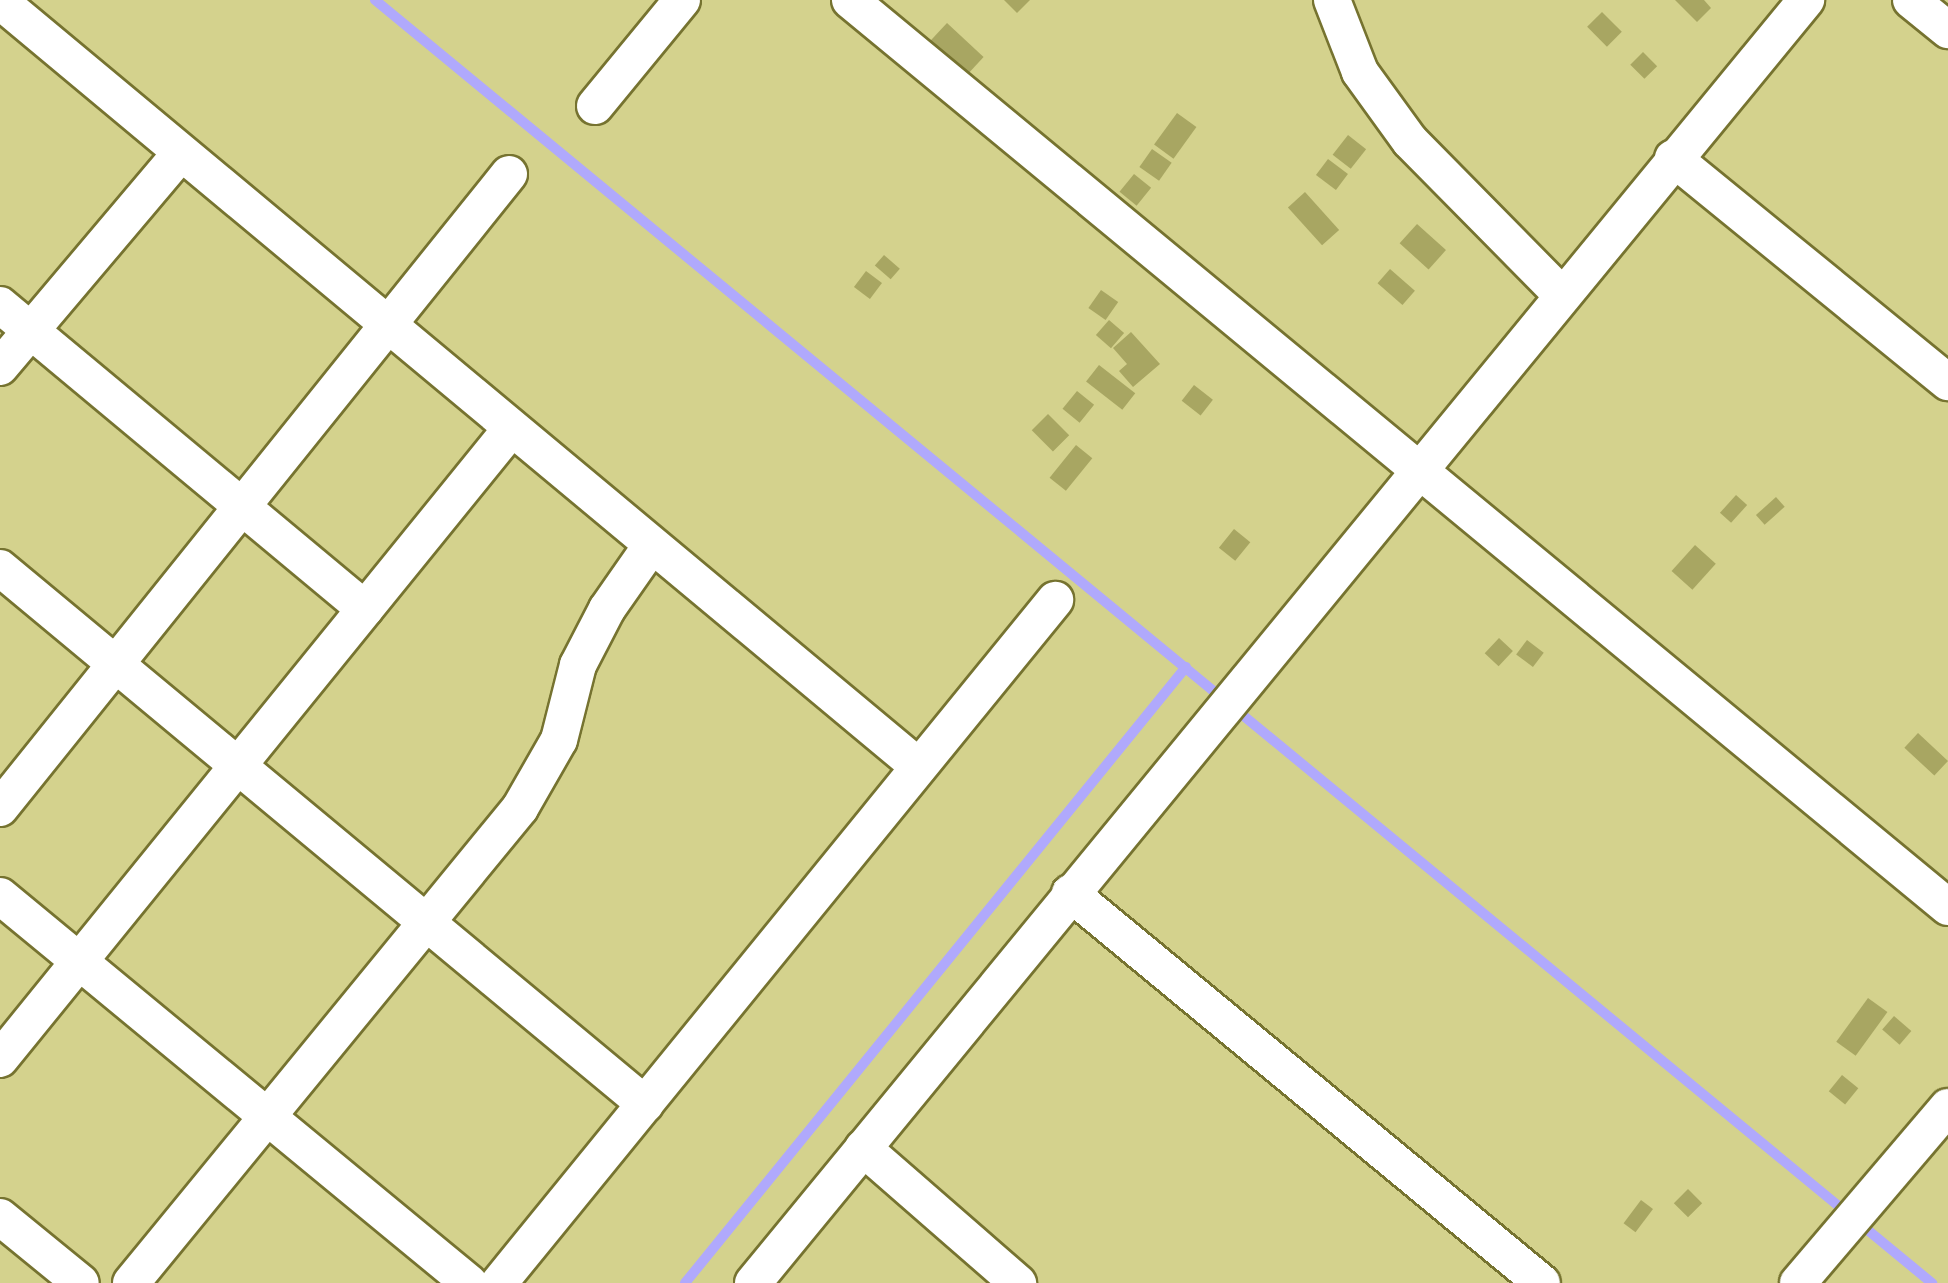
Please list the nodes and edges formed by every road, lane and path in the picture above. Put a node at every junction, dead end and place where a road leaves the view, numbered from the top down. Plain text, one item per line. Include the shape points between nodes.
1 (682, 0) edge
2 (850, 0) edge
3 (1332, 0) edge
4 (1806, 0) edge
5 (1911, 0) edge
6 (0, 1) edge
7 (1948, 30) edge
8 (595, 106) dead end
9 (181, 153) junction
10 (1673, 158) junction
11 (509, 174) dead end
12 (1561, 294) junction
13 (0, 305) edge
14 (387, 327) junction
15 (31, 331) junction
16 (0, 367) edge
17 (1948, 382) edge
18 (510, 430) junction
19 (1417, 468) junction
20 (242, 507) junction
21 (651, 546) junction
22 (1, 570) edge
23 (1055, 600) dead end
24 (365, 609) junction
25 (116, 664) junction
26 (238, 765) junction
27 (919, 767) junction
28 (0, 808) edge
29 (1070, 893) junction
30 (0, 896) edge
31 (1948, 907) edge
32 (426, 922) junction
33 (79, 961) junction
34 (0, 1059) edge
35 (645, 1104) junction
36 (1948, 1107) edge
37 (267, 1116) junction
38 (863, 1148) junction
39 (0, 1217) edge
40 (81, 1283) edge
41 (131, 1283) edge
42 (469, 1283) edge
43 (499, 1283) edge
44 (753, 1283) edge
45 (1018, 1283) edge
46 (1542, 1283) edge
47 (1798, 1283) edge

1 - 8 street
2 - 19 street
3 - 12 street via 1360,72 1410,141
4 - 10 street
5 - 7 street
6 - 9 street
9 - 14 street
9 - 15 street
10 - 12 street
10 - 17 street
11 - 14 street
12 - 19 street
13 - 15 street
14 - 18 street
14 - 20 street
15 - 16 street
15 - 20 street
18 - 21 street
18 - 24 street
19 - 29 street
19 - 31 street
20 - 24 street
20 - 25 street
21 - 27 street
21 - 32 street via 607,609 578,665 559,740 520,808
22 - 25 street
23 - 27 street
24 - 26 street
25 - 26 street
25 - 28 street
26 - 32 street
26 - 33 street
27 - 35 street
29 - 38 street
29 - 46 street
30 - 33 street
32 - 35 street
32 - 37 street
33 - 34 street
33 - 37 street
35 - 43 street
36 - 47 street
37 - 41 street
37 - 42 street
38 - 44 street
38 - 45 street
39 - 40 street

